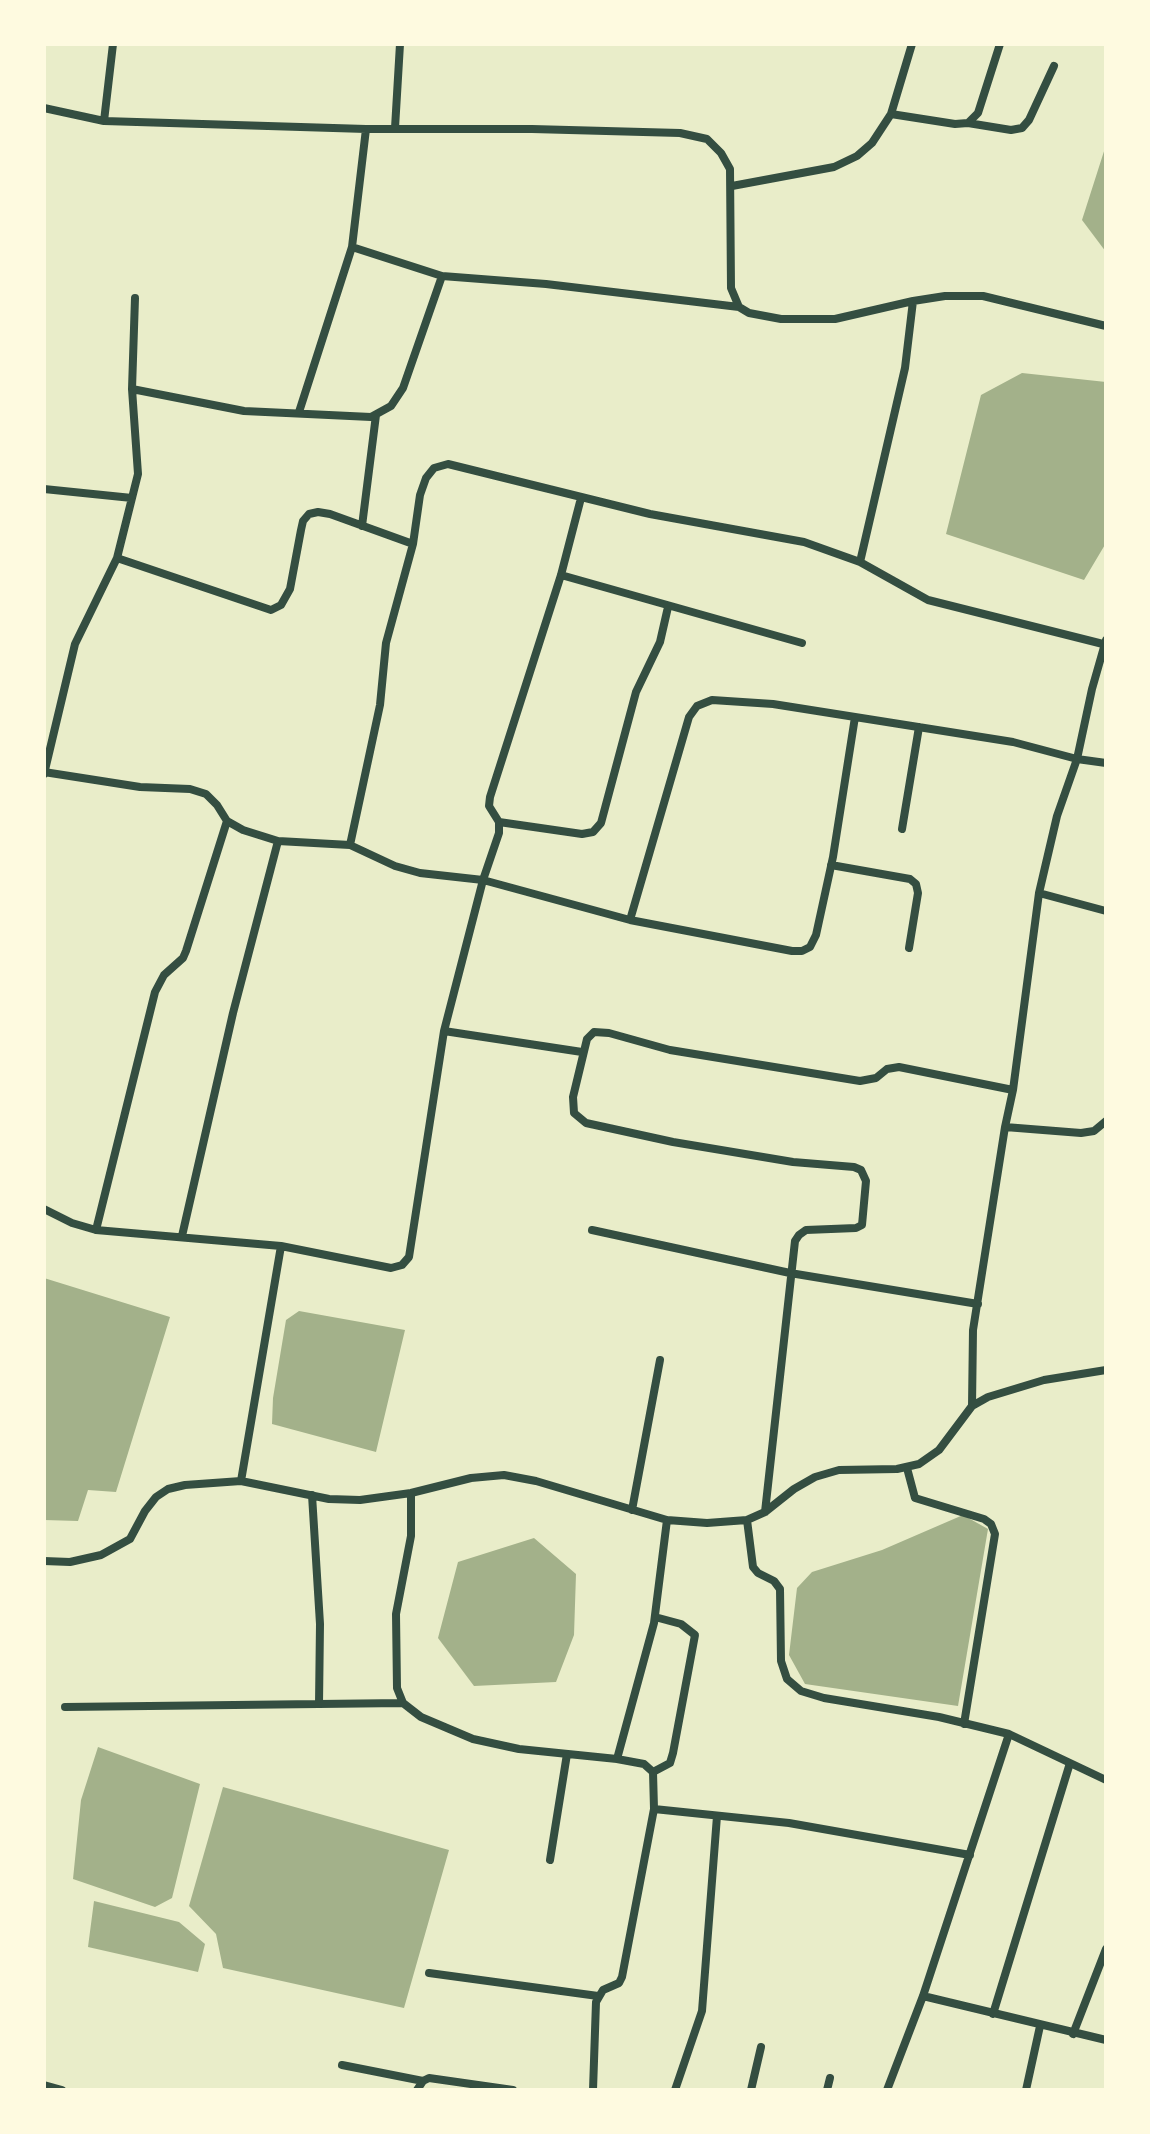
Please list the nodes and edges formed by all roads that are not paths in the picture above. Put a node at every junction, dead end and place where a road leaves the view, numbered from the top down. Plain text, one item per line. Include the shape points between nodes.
1 (113, 44) edge
2 (400, 44) edge
3 (912, 44) edge
4 (1000, 44) edge
5 (1054, 66) dead end
6 (44, 108) edge
7 (891, 114) junction
8 (104, 121) junction
9 (968, 123) junction
10 (395, 128) junction
11 (366, 129) junction
12 (732, 186) junction
13 (352, 247) junction
14 (442, 276) junction
15 (135, 298) dead end
16 (913, 301) junction
17 (739, 307) junction
18 (1106, 326) edge
19 (132, 389) junction
20 (299, 412) junction
21 (376, 415) junction
22 (44, 489) edge
23 (132, 498) junction
24 (581, 498) junction
25 (362, 526) junction
26 (413, 544) junction
27 (117, 558) junction
28 (860, 562) junction
29 (561, 575) junction
30 (668, 607) junction
31 (1105, 642) edge
32 (802, 643) dead end
33 (855, 717) junction
34 (919, 727) junction
35 (1077, 759) junction
36 (1106, 763) edge
37 (44, 773) edge
38 (227, 821) junction
39 (499, 822) junction
40 (902, 829) dead end
41 (278, 841) junction
42 (350, 845) junction
43 (831, 865) junction
44 (483, 880) junction
45 (1039, 893) junction
46 (1106, 911) edge
47 (630, 920) junction
48 (909, 948) dead end
49 (444, 1031) junction
50 (582, 1052) junction
51 (1013, 1090) junction
52 (1106, 1121) edge
53 (1005, 1127) junction
54 (44, 1209) edge
55 (96, 1230) junction
56 (592, 1230) dead end
57 (182, 1236) junction
58 (281, 1246) junction
59 (790, 1273) junction
60 (978, 1304) junction
61 (660, 1360) dead end
62 (1106, 1370) edge
63 (972, 1406) junction
64 (907, 1468) junction
65 (241, 1481) junction
66 (411, 1493) junction
67 (312, 1495) junction
68 (632, 1510) junction
69 (765, 1512) junction
70 (667, 1520) junction
71 (747, 1520) junction
72 (44, 1561) edge
73 (655, 1617) junction
74 (403, 1703) junction
75 (319, 1704) junction
76 (65, 1707) dead end
77 (964, 1724) junction
78 (1009, 1734) junction
79 (567, 1754) junction
80 (617, 1759) junction
81 (1070, 1763) junction
82 (653, 1772) junction
83 (1106, 1780) edge
84 (654, 1809) junction
85 (717, 1816) junction
86 (970, 1855) junction
87 (550, 1860) dead end
88 (1106, 1949) edge
89 (429, 1973) dead end
90 (598, 1996) junction
91 (923, 1996) junction
92 (993, 2014) junction
93 (1040, 2026) junction
94 (1073, 2034) junction
95 (1106, 2040) edge
96 (761, 2047) dead end
97 (342, 2065) dead end
98 (830, 2078) dead end
99 (423, 2081) junction
100 (417, 2090) edge
101 (513, 2090) edge
102 (593, 2090) edge
103 (675, 2090) edge
104 (751, 2090) edge
105 (827, 2090) edge
106 (887, 2090) edge
107 (1026, 2090) edge

1 - 8 street
2 - 10 street
3 - 7 street
4 - 9 street via 978,113
5 - 9 street via 1022,128
6 - 8 street
7 - 9 street
7 - 12 street via 872,143 834,167
8 - 11 street
10 - 11 street
10 - 12 street via 680,133 707,139 721,153
11 - 13 street
12 - 17 street via 731,288
13 - 14 street
13 - 20 street
14 - 17 street
14 - 21 street via 403,388 391,406
15 - 19 street
16 - 17 street via 835,319 781,319
16 - 18 street via 983,296
16 - 28 street via 905,368
19 - 20 street via 244,411
19 - 23 street via 138,474
20 - 21 street
21 - 25 street
22 - 23 street
23 - 27 street
24 - 26 street via 448,464 434,468 426,478
24 - 28 street via 791,539
24 - 29 street
25 - 26 street
25 - 27 street via 330,514 309,514 303,521 290,589 281,605 271,610
26 - 42 street via 386,643 380,705
27 - 37 street via 75,644
28 - 31 street via 928,600
29 - 30 street
29 - 39 street via 490,797
30 - 32 street
30 - 39 street via 660,642 636,692 601,823 582,834
31 - 35 street
33 - 34 street
33 - 43 street
33 - 47 street via 773,704 712,700 697,706 689,717
34 - 35 street
34 - 40 street
35 - 36 street
35 - 45 street
37 - 38 street via 198,791
38 - 41 street
38 - 55 street via 186,951 155,992
39 - 44 street
41 - 42 street
41 - 57 street
42 - 44 street via 420,873
43 - 47 street via 816,935 802,951
43 - 48 street via 916,884
44 - 47 street
44 - 49 street
45 - 46 street
45 - 51 street
49 - 50 street
49 - 58 street via 409,1257 391,1268
50 - 51 street via 594,1032 609,1033 670,1050 860,1081 899,1067
50 - 59 street via 573,1097 574,1113 586,1123 778,1160 861,1170 866,1181 862,1225 806,1230 799,1235
51 - 53 street
52 - 53 street via 1081,1133
53 - 60 street
54 - 55 street
55 - 57 street
56 - 59 street
57 - 58 street
58 - 65 street
59 - 60 street
59 - 69 street
60 - 63 street
61 - 68 street
62 - 63 street via 1002,1391
63 - 64 street via 939,1450
64 - 69 street via 839,1470 815,1477
64 - 77 street via 915,1498 984,1519 995,1534
65 - 67 street
65 - 72 street via 168,1489 145,1511 130,1539 101,1555
66 - 67 street via 360,1500
66 - 68 street via 504,1475
66 - 74 street via 411,1536 396,1614 397,1688
67 - 75 street
68 - 70 street
69 - 71 street
70 - 71 street
70 - 73 street
71 - 77 street via 753,1567 780,1589 781,1661 787,1679 801,1691 824,1698
73 - 80 street
73 - 82 street via 681,1624 695,1635 670,1763
74 - 75 street
74 - 79 street via 421,1717 473,1739
75 - 76 street
77 - 78 street
78 - 81 street
78 - 86 street
79 - 80 street
79 - 87 street
80 - 82 street via 644,1764
81 - 83 street
81 - 92 street
82 - 84 street
84 - 85 street
84 - 90 street via 622,1977
85 - 86 street
85 - 103 street via 702,2011
86 - 91 street
88 - 94 street
89 - 90 street
90 - 102 street
91 - 92 street
91 - 106 street
92 - 93 street
93 - 94 street
93 - 107 street
94 - 95 street
96 - 104 street
97 - 99 street
98 - 105 street
99 - 100 street
99 - 101 street

